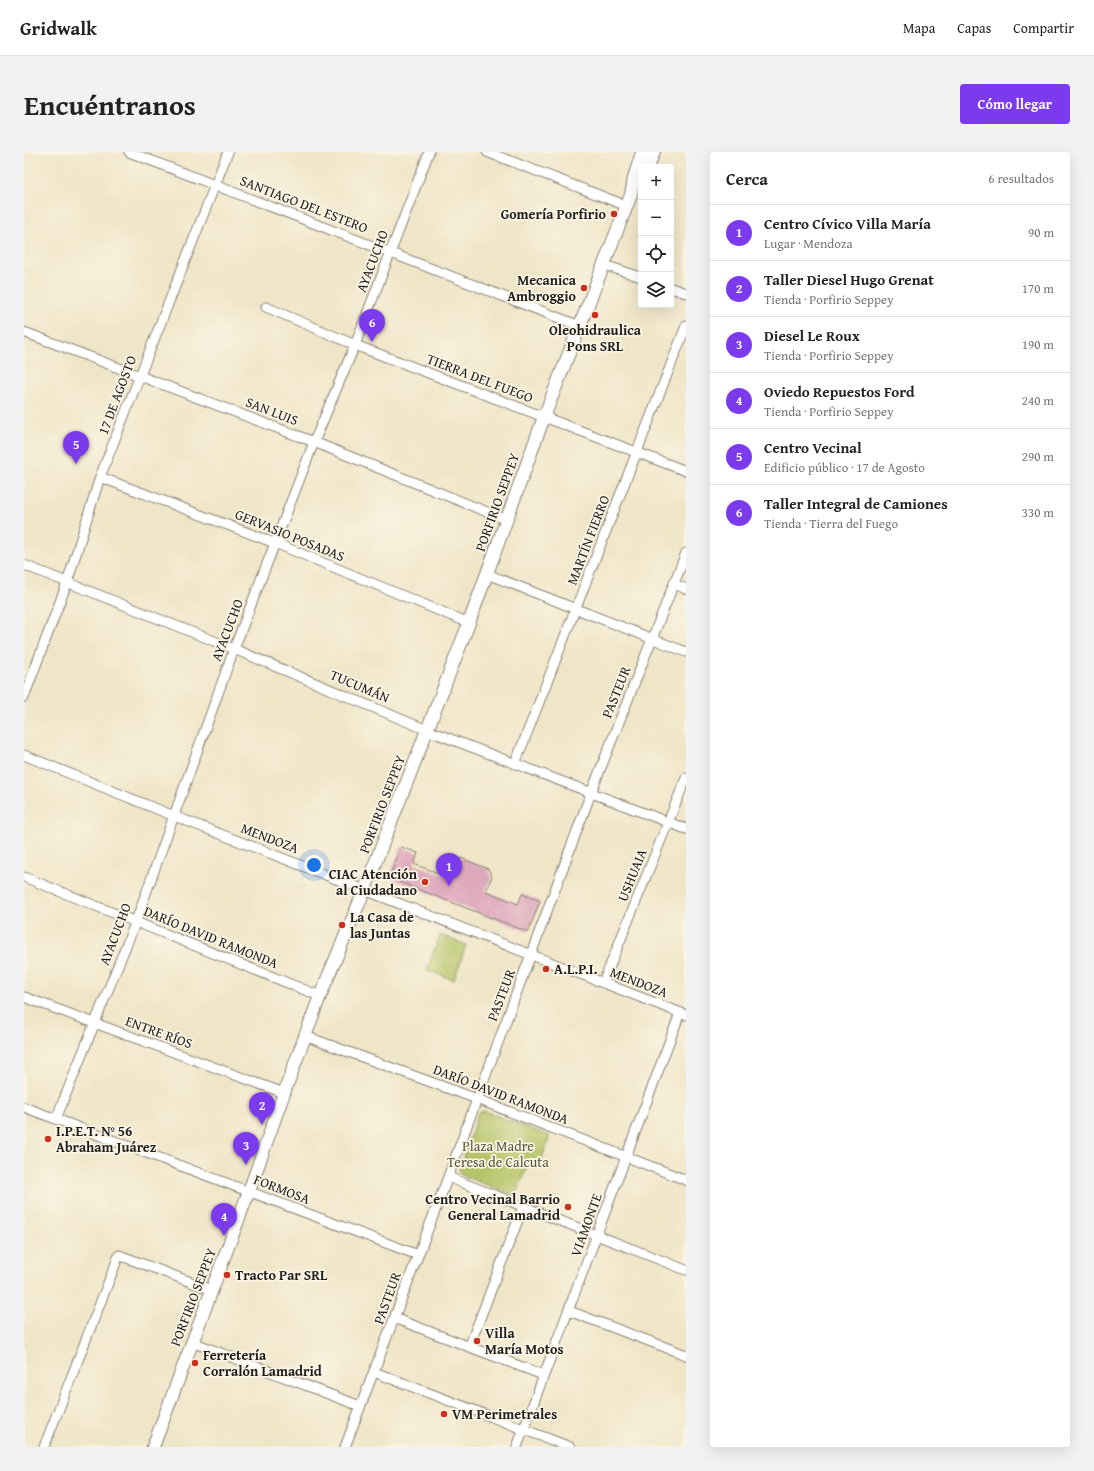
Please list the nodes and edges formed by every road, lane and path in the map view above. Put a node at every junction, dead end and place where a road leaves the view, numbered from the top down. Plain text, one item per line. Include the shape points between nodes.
1 (129, 152) edge
2 (228, 152) edge
3 (429, 152) edge
4 (487, 152) edge
5 (642, 152) edge
6 (654, 152) edge
7 (649, 164) edge
8 (215, 184) junction
9 (638, 189) edge
10 (629, 201) junction
11 (391, 252) junction
12 (604, 265) junction
13 (638, 276) edge
14 (674, 289) edge
15 (686, 293) edge
16 (266, 307) dead end
17 (580, 326) junction
18 (686, 326) edge
19 (24, 332) edge
20 (355, 345) junction
21 (139, 375) junction
22 (544, 417) junction
23 (314, 442) junction
24 (637, 452) junction
25 (686, 471) edge
26 (100, 478) junction
27 (507, 520) junction
28 (275, 543) junction
29 (686, 553) edge
30 (24, 565) edge
31 (487, 574) junction
32 (67, 583) junction
33 (674, 584) junction
34 (686, 589) edge
35 (576, 609) junction
36 (469, 623) junction
37 (652, 639) junction
38 (234, 649) junction
39 (686, 652) edge
40 (24, 697) edge
41 (427, 730) junction
42 (24, 755) edge
43 (515, 764) junction
44 (686, 778) edge
45 (591, 793) junction
46 (174, 816) junction
47 (668, 822) junction
48 (686, 829) edge
49 (24, 877) edge
50 (365, 889) junction
51 (136, 921) junction
52 (530, 955) junction
53 (603, 983) junction
54 (320, 996) junction
55 (24, 997) edge
56 (683, 1014) edge
57 (95, 1023) junction
58 (305, 1036) junction
59 (284, 1092) junction
60 (477, 1099) junction
61 (24, 1107) edge
62 (56, 1119) junction
63 (626, 1156) junction
64 (448, 1177) junction
65 (686, 1180) edge
66 (249, 1191) junction
67 (524, 1207) junction
68 (597, 1236) junction
69 (418, 1255) junction
70 (686, 1270) edge
71 (212, 1290) junction
72 (569, 1311) junction
73 (394, 1318) junction
74 (192, 1342) junction
75 (469, 1347) junction
76 (686, 1356) edge
77 (374, 1372) junction
78 (543, 1375) junction
79 (360, 1406) junction
80 (524, 1429) junction
81 (44, 1447) edge
82 (153, 1447) edge
83 (345, 1447) edge
84 (516, 1447) edge
85 (570, 1447) edge

1 - 8 street, SANTIAGO DEL ESTERO
2 - 8 street, 17 DE AGOSTO
3 - 11 street, AYACUCHO
4 - 10 street
5 - 10 main road, PORFIRIO SEPPEY
6 - 7 main road
8 - 11 street, SANTIAGO DEL ESTERO
8 - 21 street, 17 DE AGOSTO
9 - 10 main road, PORFIRIO SEPPEY
10 - 12 main road, PORFIRIO SEPPEY
11 - 17 street, SANTIAGO DEL ESTERO
11 - 20 street, AYACUCHO
12 - 13 street
12 - 17 main road, PORFIRIO SEPPEY
14 - 15 street
16 - 20 street, TIERRA DEL FUEGO
17 - 22 main road, PORFIRIO SEPPEY
18 - 24 street, MARTÍN FIERRO
19 - 21 street, SAN LUIS
20 - 22 street, TIERRA DEL FUEGO
20 - 23 street, AYACUCHO
21 - 23 street, SAN LUIS
21 - 26 street, 17 DE AGOSTO
22 - 24 street, TIERRA DEL FUEGO
22 - 27 main road, PORFIRIO SEPPEY
23 - 27 street, SAN LUIS
23 - 28 street, AYACUCHO
24 - 25 street, TIERRA DEL FUEGO
24 - 35 street, MARTÍN FIERRO
26 - 28 street, GERVASIO POSADAS
26 - 32 street, 17 DE AGOSTO
27 - 31 main road, PORFIRIO SEPPEY
28 - 36 street, GERVASIO POSADAS
28 - 38 street, AYACUCHO
29 - 33 street, PASTEUR
30 - 32 street, TUCUMÁN
31 - 35 street
31 - 36 main road, PORFIRIO SEPPEY
32 - 38 street, TUCUMÁN
32 - 40 street, 17 DE AGOSTO
33 - 34 street
33 - 37 street, PASTEUR
35 - 37 street
35 - 43 street, MARTÍN FIERRO
36 - 41 main road, PORFIRIO SEPPEY
37 - 39 street
37 - 45 street, PASTEUR
38 - 41 street, TUCUMÁN
38 - 46 street, AYACUCHO
41 - 43 street, TUCUMÁN
41 - 50 main road, PORFIRIO SEPPEY
42 - 46 street, MENDOZA
43 - 45 street, TUCUMÁN
44 - 47 street, USHUAIA
45 - 47 street, TUCUMÁN
45 - 52 street, PASTEUR
46 - 50 street, MENDOZA
46 - 51 street, AYACUCHO
47 - 48 street, TUCUMÁN
47 - 53 street, USHUAIA
49 - 51 street, DARÍO DAVID RAMONDA
50 - 52 street, MENDOZA
50 - 54 main road, PORFIRIO SEPPEY
51 - 54 street, DARÍO DAVID RAMONDA
51 - 57 street, AYACUCHO
52 - 53 street, MENDOZA
52 - 60 street, PASTEUR
53 - 56 street, MENDOZA
54 - 58 main road, PORFIRIO SEPPEY
55 - 57 street, ENTRE RÍOS
56 - 63 street, VIAMONTE
57 - 59 street, ENTRE RÍOS
57 - 62 street, AYACUCHO
58 - 59 main road, PORFIRIO SEPPEY
58 - 60 street, DARÍO DAVID RAMONDA
59 - 66 main road, PORFIRIO SEPPEY
60 - 63 street, DARÍO DAVID RAMONDA
60 - 64 street, PASTEUR
61 - 62 street, FORMOSA
62 - 66 street, FORMOSA
63 - 65 street, DARÍO DAVID RAMONDA
63 - 68 street, VIAMONTE
64 - 67 street
64 - 69 street, PASTEUR
66 - 69 street, FORMOSA
66 - 71 main road, PORFIRIO SEPPEY
67 - 68 street
67 - 75 street
68 - 70 street
68 - 72 street, VIAMONTE
69 - 73 street, PASTEUR
71 - 74 main road, PORFIRIO SEPPEY
71 - 81 street via 119,1255
72 - 76 street
72 - 78 street, VIAMONTE
73 - 75 street
73 - 77 street, PASTEUR
74 - 79 street
74 - 82 main road, PORFIRIO SEPPEY
75 - 78 street
77 - 79 street, PASTEUR
77 - 80 street
78 - 80 street, VIAMONTE
79 - 83 street, PASTEUR
80 - 84 street, VIAMONTE
80 - 85 street

